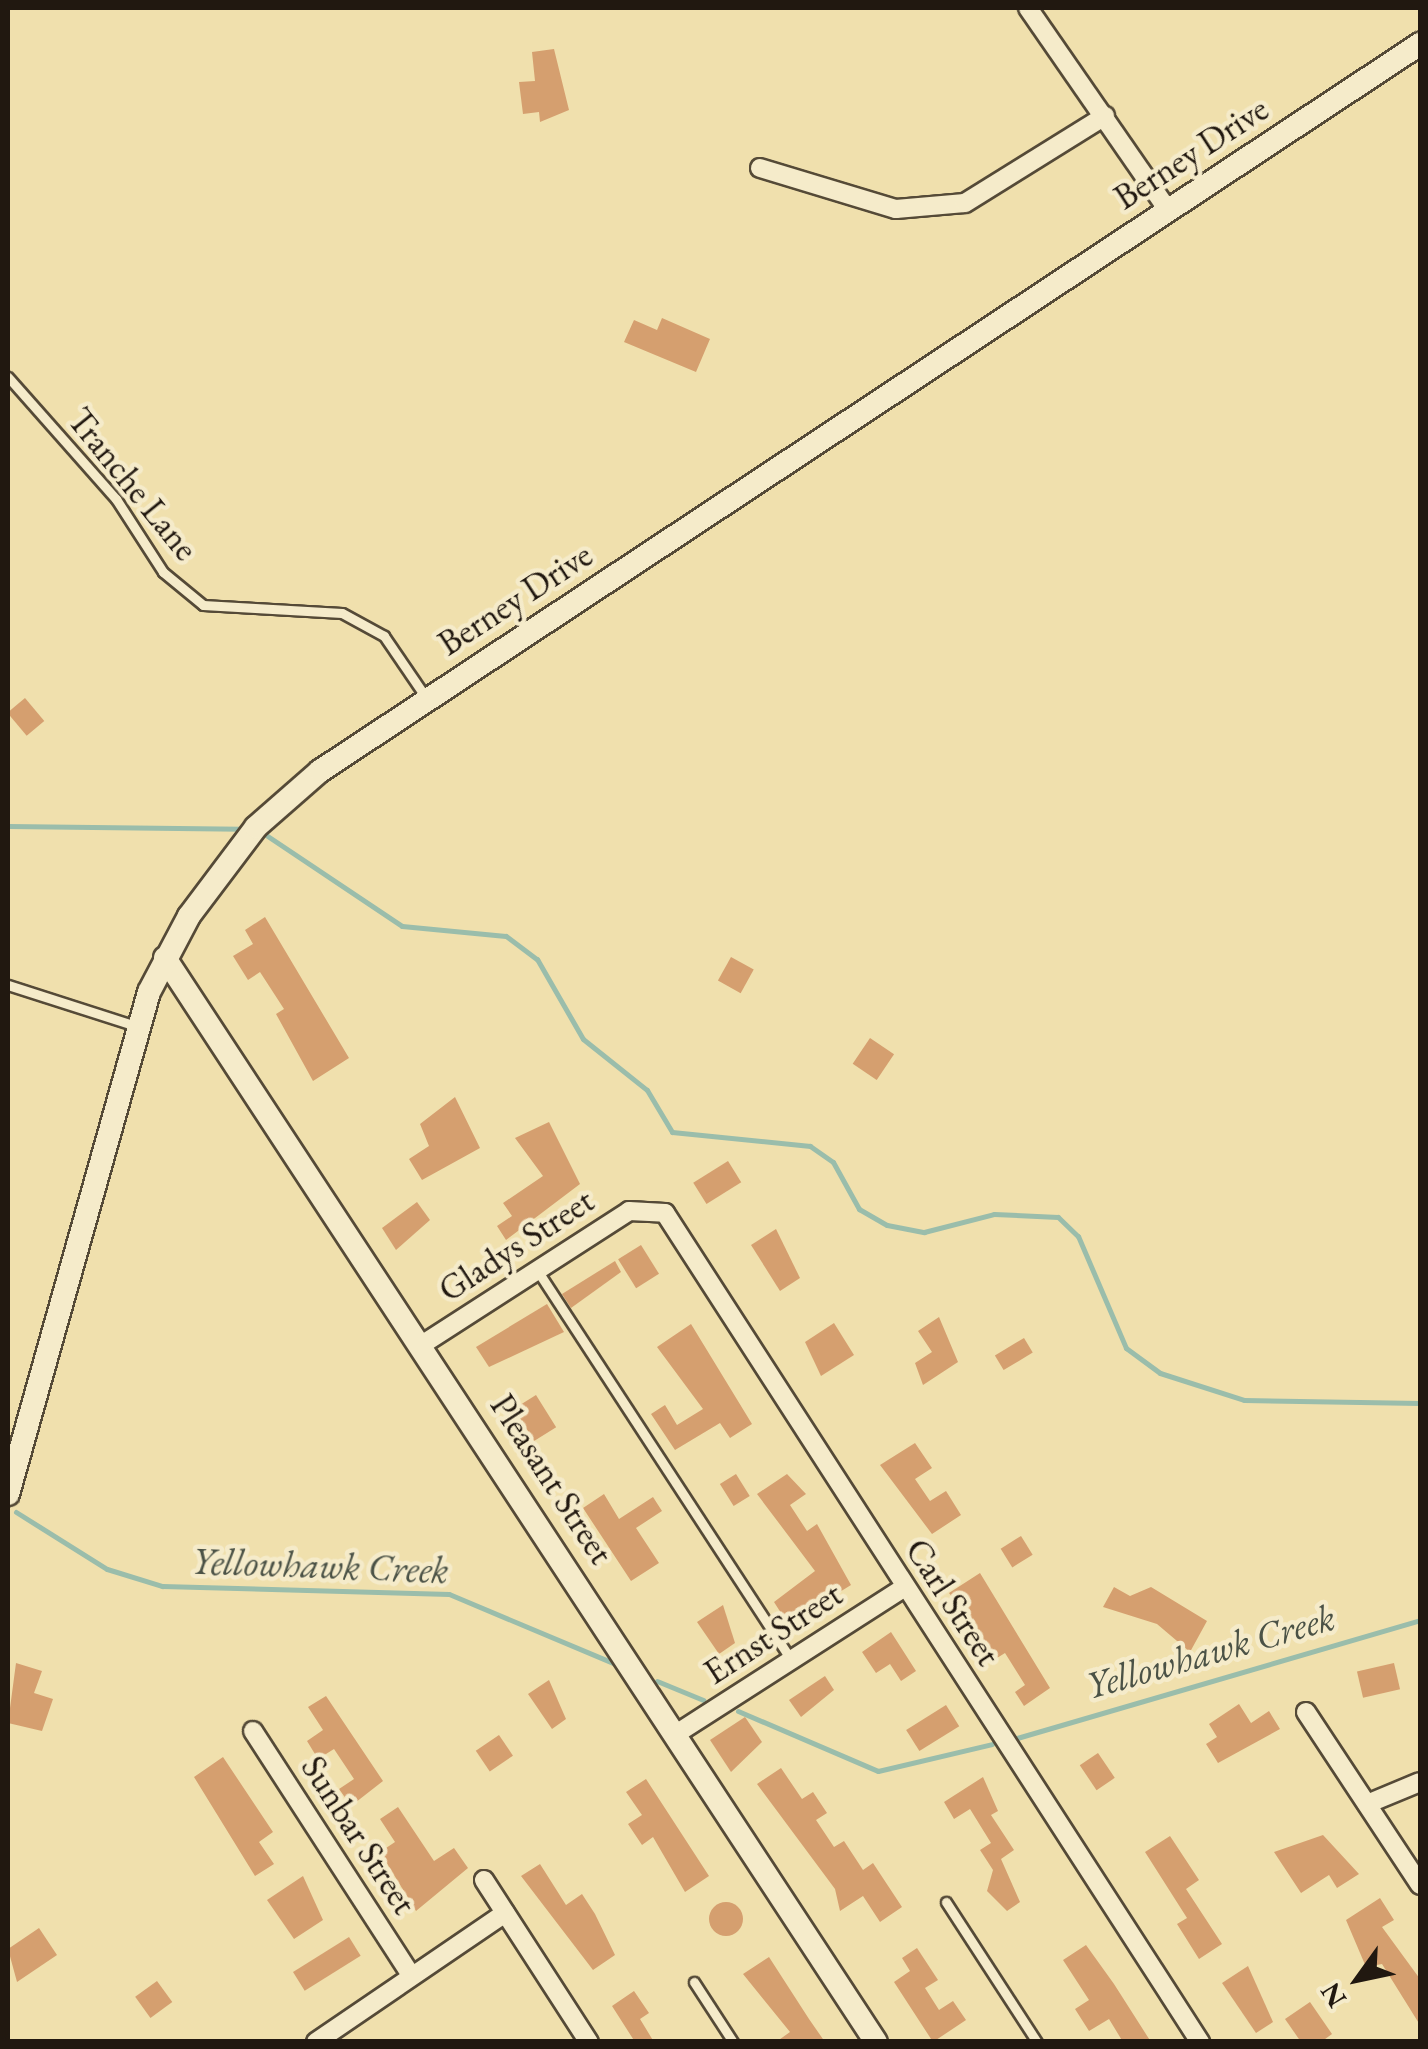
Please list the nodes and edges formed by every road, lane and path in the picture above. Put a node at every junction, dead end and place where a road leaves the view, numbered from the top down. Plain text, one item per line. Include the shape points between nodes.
1 (1028, 8) edge
2 (1420, 44) edge
3 (1105, 116) junction
4 (760, 168) dead end
5 (1168, 210) junction
6 (8, 377) edge
7 (427, 699) junction
8 (165, 958) junction
9 (8, 985) edge
10 (136, 1026) junction
11 (647, 1206) joint
12 (537, 1270) junction
13 (423, 1344) junction
14 (8, 1494) edge
15 (905, 1588) junction
16 (791, 1660) junction
17 (1306, 1712) dead end
18 (253, 1731) dead end
19 (676, 1734) junction
20 (1420, 1782) edge
21 (1367, 1804) junction
22 (484, 1880) dead end
23 (1420, 1885) edge
24 (946, 1902) dead end
25 (505, 1912) junction
26 (410, 1974) junction
27 (694, 1982) dead end
28 (316, 2042) edge
29 (589, 2042) edge
30 (733, 2042) edge
31 (876, 2042) edge
32 (1036, 2042) edge
33 (1200, 2042) edge

1 - 3 street
2 - 5 street, Berney Drive
3 - 4 street via 965,203 896,209
3 - 5 street
5 - 7 street, Berney Drive
6 - 7 lane, Tranche Lane via 116,499 163,572 203,605 342,613 384,636
7 - 8 street, Berney Drive via 256,827
8 - 10 street, Berney Drive
8 - 13 street, Pleasant Street
9 - 10 lane
10 - 14 street, Berney Drive
11 - 12 street, Gladys Street
11 - 15 street, Carl Street via 666,1213
12 - 13 street, Gladys Street
12 - 16 lane
13 - 19 street, Pleasant Street
15 - 16 street, Ernst Street
15 - 33 street, Carl Street
16 - 19 street, Ernst Street
17 - 21 street
18 - 26 street, Sunbar Street
19 - 31 street, Pleasant Street
20 - 21 street
21 - 23 street
22 - 25 street
24 - 32 lane
25 - 26 street
25 - 29 street
26 - 28 street
27 - 30 lane

